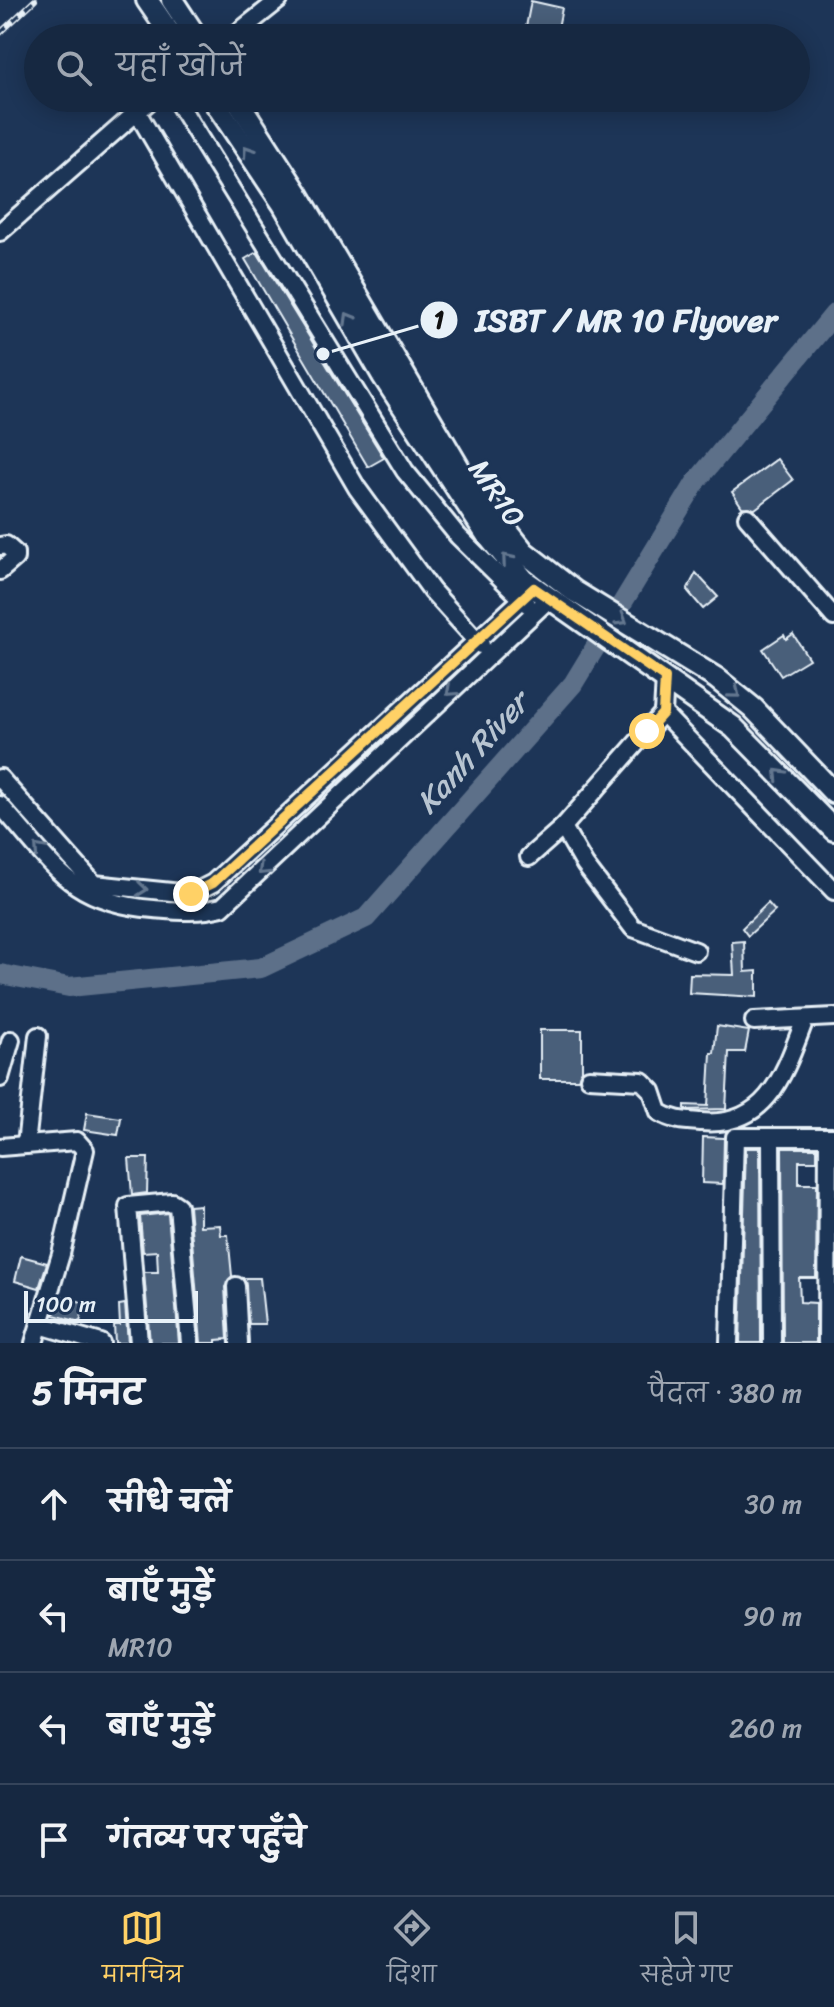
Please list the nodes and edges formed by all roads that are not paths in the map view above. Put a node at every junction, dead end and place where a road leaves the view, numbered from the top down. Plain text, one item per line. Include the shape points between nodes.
1 (147, 0) edge
2 (172, 0) edge
3 (279, 0) edge
4 (163, 24) edge
5 (188, 24) edge
6 (249, 24) edge
7 (134, 112) edge
8 (137, 112) edge
9 (184, 112) edge
10 (223, 112) edge
11 (243, 112) edge
12 (290, 199) junction
13 (0, 232) edge
14 (747, 517) dead end
15 (0, 546) edge
16 (0, 571) edge
17 (541, 602) junction
18 (834, 617) edge
19 (476, 639) junction
20 (490, 655) junction
21 (657, 673) junction
22 (663, 713) junction
23 (0, 778) edge
24 (831, 787) edge
25 (0, 805) edge
26 (563, 827) junction
27 (834, 830) edge
28 (529, 857) dead end
29 (834, 891) edge
30 (696, 951) dead end
31 (834, 1017) edge
32 (805, 1019) junction
33 (754, 1021) dead end
34 (38, 1036) dead end
35 (11, 1040) dead end
36 (0, 1078) edge
37 (589, 1078) dead end
38 (771, 1137) junction
39 (831, 1137) edge
40 (26, 1145) junction
41 (0, 1147) edge
42 (236, 1286) dead end
43 (40, 1325) junction
44 (34, 1343) edge
45 (101, 1343) edge
46 (139, 1343) edge
47 (190, 1343) edge
48 (239, 1343) edge
49 (729, 1343) edge
50 (772, 1343) edge
51 (827, 1343) edge

1 - 4 main road
2 - 5 main road
3 - 6 street
7 - 13 street
8 - 19 street via 357,488 432,591
9 - 17 street via 405,471 458,536
12 -> 10 main road, MR10
11 - 12 main road, MR10
17 -> 12 main road, MR10 via 487,535 392,389
12 -> 24 main road, MR10 via 468,482 524,552 574,591 716,678
14 - 18 street
15 - 16 street via 15,553
17 - 19 street
17 - 20 street
17 - 21 main road, MR10
19 - 20 street
23 -> 19 street via 94,884 191,894 213,883
20 -> 25 street via 222,907 201,912 143,908 84,894
21 - 22 street
27 -> 21 main road, MR10 via 733,727
22 - 26 street
22 - 29 street
26 - 28 street
26 - 30 street via 633,928
31 - 32 street
32 - 33 street
32 - 37 street via 785,1073 768,1098 734,1121 676,1120 659,1112 642,1081
34 - 40 street
35 - 36 street
38 - 39 street
38 - 49 street via 735,1137
38 - 50 street
39 - 51 street
40 - 41 street
40 - 43 street via 77,1141 85,1150
42 - 48 street
43 - 44 street
43 - 45 street
46 - 47 street via 128,1206 172,1202 178,1206

